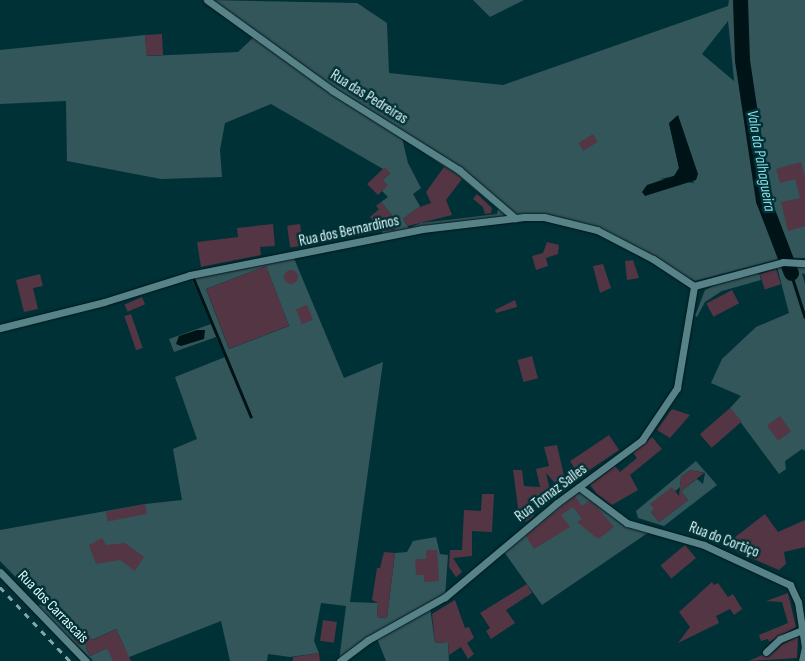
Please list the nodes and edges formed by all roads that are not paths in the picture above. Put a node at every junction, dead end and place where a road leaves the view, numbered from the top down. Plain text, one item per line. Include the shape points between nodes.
1 (207, 0) edge
2 (515, 218) junction
3 (805, 263) edge
4 (694, 286) junction
5 (0, 328) edge
6 (579, 487) junction
7 (0, 572) edge
8 (802, 630) junction
9 (766, 652) dead end
10 (86, 661) edge
11 (340, 661) edge
12 (802, 661) edge

1 - 2 street, Rua das Pedreiras via 333,91 459,170
2 - 4 street, Rua dos Bernardinos via 544,217 597,230 653,259
2 - 5 street, Rua dos Bernardinos via 422,230 190,275 104,302
3 - 4 street via 793,260
4 - 6 street, Rua Tomaz Salles via 677,388 667,407 642,440
6 - 8 street, Rua do Cortiço via 627,523 704,545 790,585 798,602
6 - 11 street, Rua Tomaz Salles via 445,597 368,640
7 - 10 street, Rua dos Carrascais
8 - 9 street via 780,639
8 - 12 street, Rua do Cortiço via 805,647

